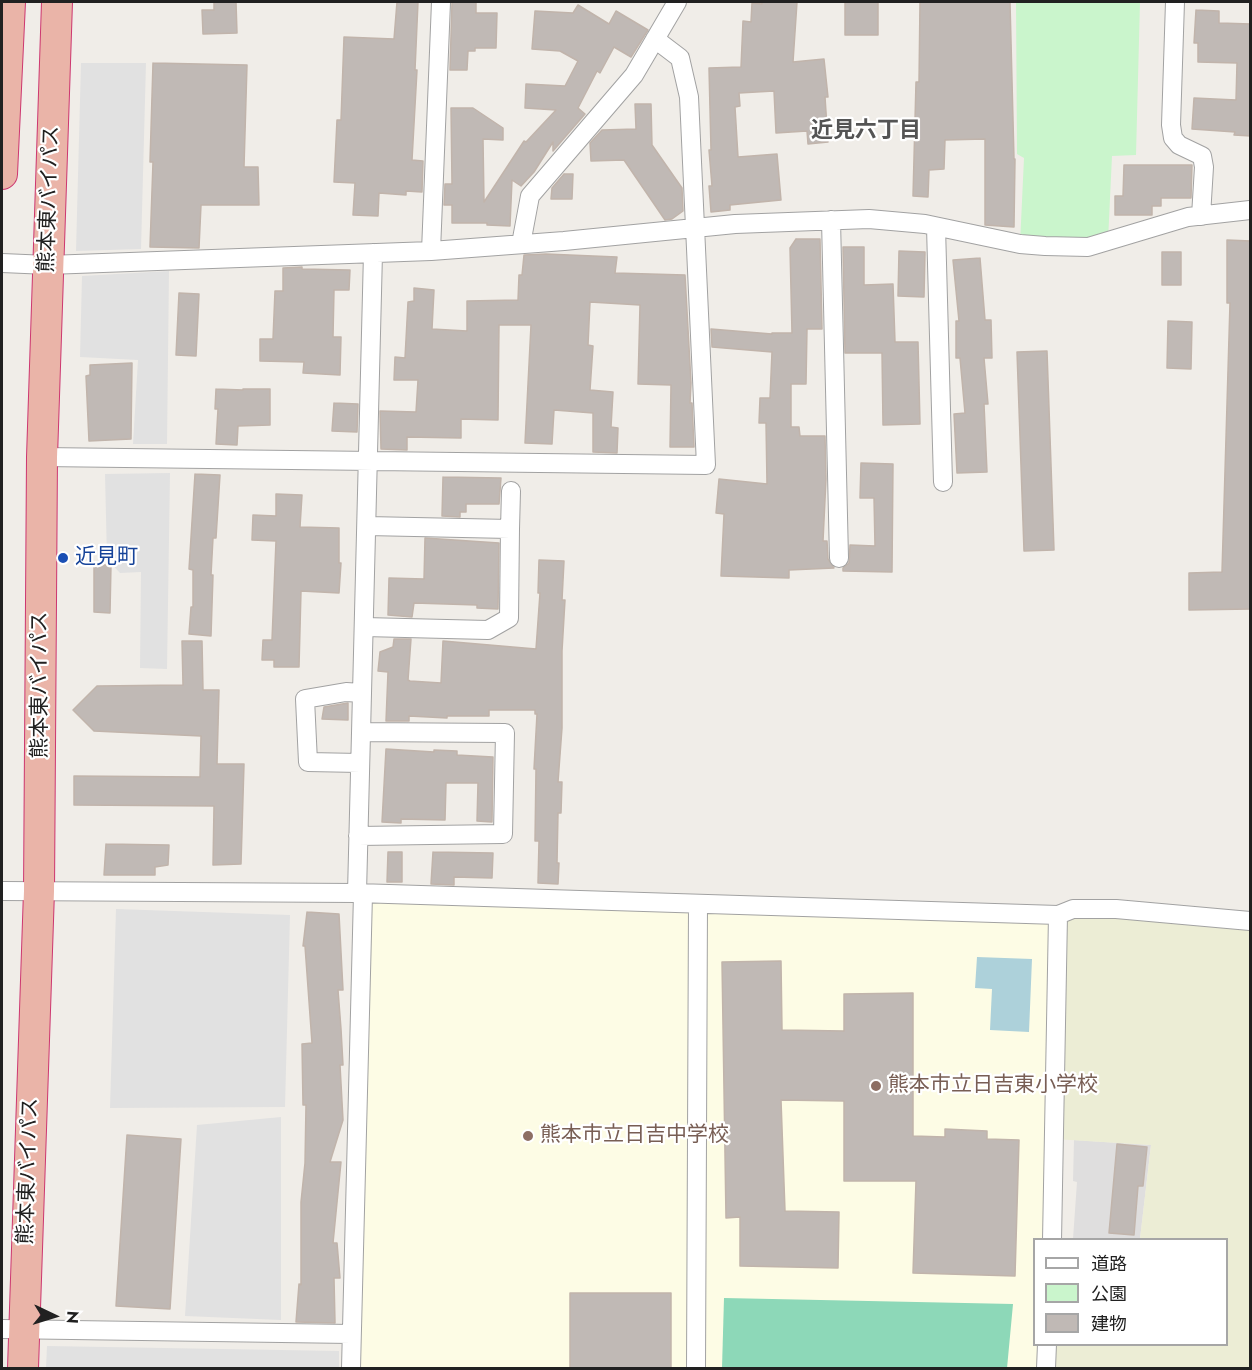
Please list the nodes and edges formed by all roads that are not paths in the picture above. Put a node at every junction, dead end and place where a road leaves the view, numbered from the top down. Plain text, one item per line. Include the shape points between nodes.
1 (10, 2) edge
2 (57, 2) edge
3 (441, 2) edge
4 (677, 2) edge
5 (1175, 2) edge
6 (655, 39) junction
7 (2, 174) edge
8 (1251, 210) edge
9 (1201, 216) junction
10 (831, 220) junction
11 (936, 226) junction
12 (696, 228) junction
13 (521, 244) junction
14 (431, 250) junction
15 (373, 253) junction
16 (2, 264) edge
17 (48, 265) junction
18 (42, 457) junction
19 (369, 461) junction
20 (943, 482) dead end
21 (511, 491) dead end
22 (367, 526) junction
23 (510, 529) junction
24 (839, 558) dead end
25 (364, 627) junction
26 (362, 693) junction
27 (361, 732) junction
28 (360, 764) junction
29 (358, 836) junction
30 (2, 891) edge
31 (39, 891) junction
32 (360, 894) junction
33 (698, 904) junction
34 (1058, 915) junction
35 (1251, 921) edge
36 (1052, 1238) edge
37 (13, 1329) edge
38 (351, 1334) junction
39 (1047, 1346) edge
40 (23, 1368) edge
41 (351, 1368) edge
42 (696, 1368) edge
43 (1046, 1368) edge

1 - 7 highway
2 - 17 highway, 熊本東バイパス
3 - 14 street
4 - 6 street
5 - 9 street via 1172,132 1179,145 1202,156
6 - 12 street via 680,58 689,97
6 - 13 street via 634,75 530,196
8 - 9 street
9 - 11 street via 1088,247 1020,244
10 - 11 street via 869,219
10 - 12 street
10 - 24 street
11 - 20 street
12 - 13 street
12 - 19 street via 706,465
13 - 14 street
14 - 15 street
15 - 17 street
15 - 19 street
16 - 17 street
17 - 18 highway, 熊本東バイパス
18 - 19 street
18 - 31 highway, 熊本東バイパス
19 - 22 street
21 - 23 street
22 - 23 street
22 - 25 street
23 - 25 street via 509,618 488,630
25 - 26 street
26 - 27 street
26 - 28 street via 305,699 308,762
27 - 28 street
27 - 29 street via 505,734 503,834
28 - 29 street
29 - 32 street
30 - 31 street
31 - 32 street
31 - 37 highway, 熊本東バイパス
32 - 33 street
32 - 38 street
33 - 34 street
33 - 42 street
34 - 35 street via 1073,909 1116,909
34 - 36 street
37 - 38 street
37 - 40 highway, 熊本東バイパス
38 - 41 street
39 - 43 street

